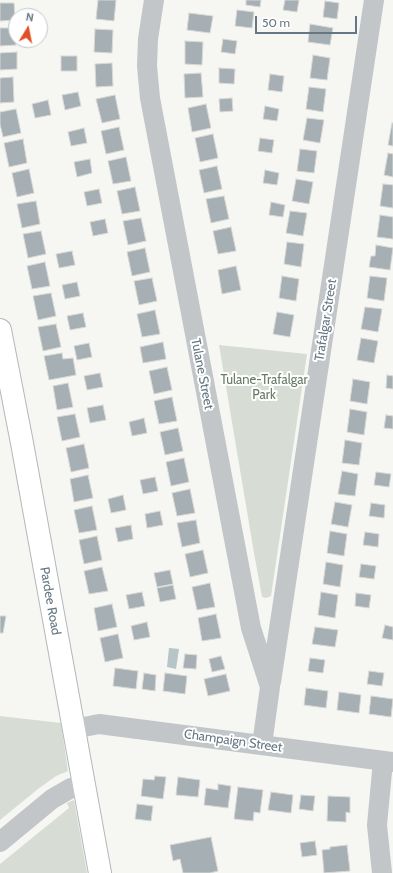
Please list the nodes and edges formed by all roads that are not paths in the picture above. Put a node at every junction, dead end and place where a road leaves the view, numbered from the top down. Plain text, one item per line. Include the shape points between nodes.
1 (154, 0) edge
2 (374, 0) edge
3 (0, 330) edge
4 (270, 687) junction
5 (74, 729) junction
6 (262, 745) junction
7 (388, 762) edge
8 (84, 786) junction
9 (0, 842) edge
10 (100, 873) edge
11 (382, 873) edge

1 - 4 street, Tulane Street via 148,39 150,98 251,628
2 - 4 street, Trafalgar Street
3 - 5 main road, Pardee Road
4 - 6 street, Tulane Street
5 - 6 street, Champaign Street via 99,724
5 - 8 main road, Pardee Road
6 - 7 street, Champaign Street
7 - 11 street via 377,825
8 - 9 street via 71,788 52,799
8 - 10 main road, Pardee Road

